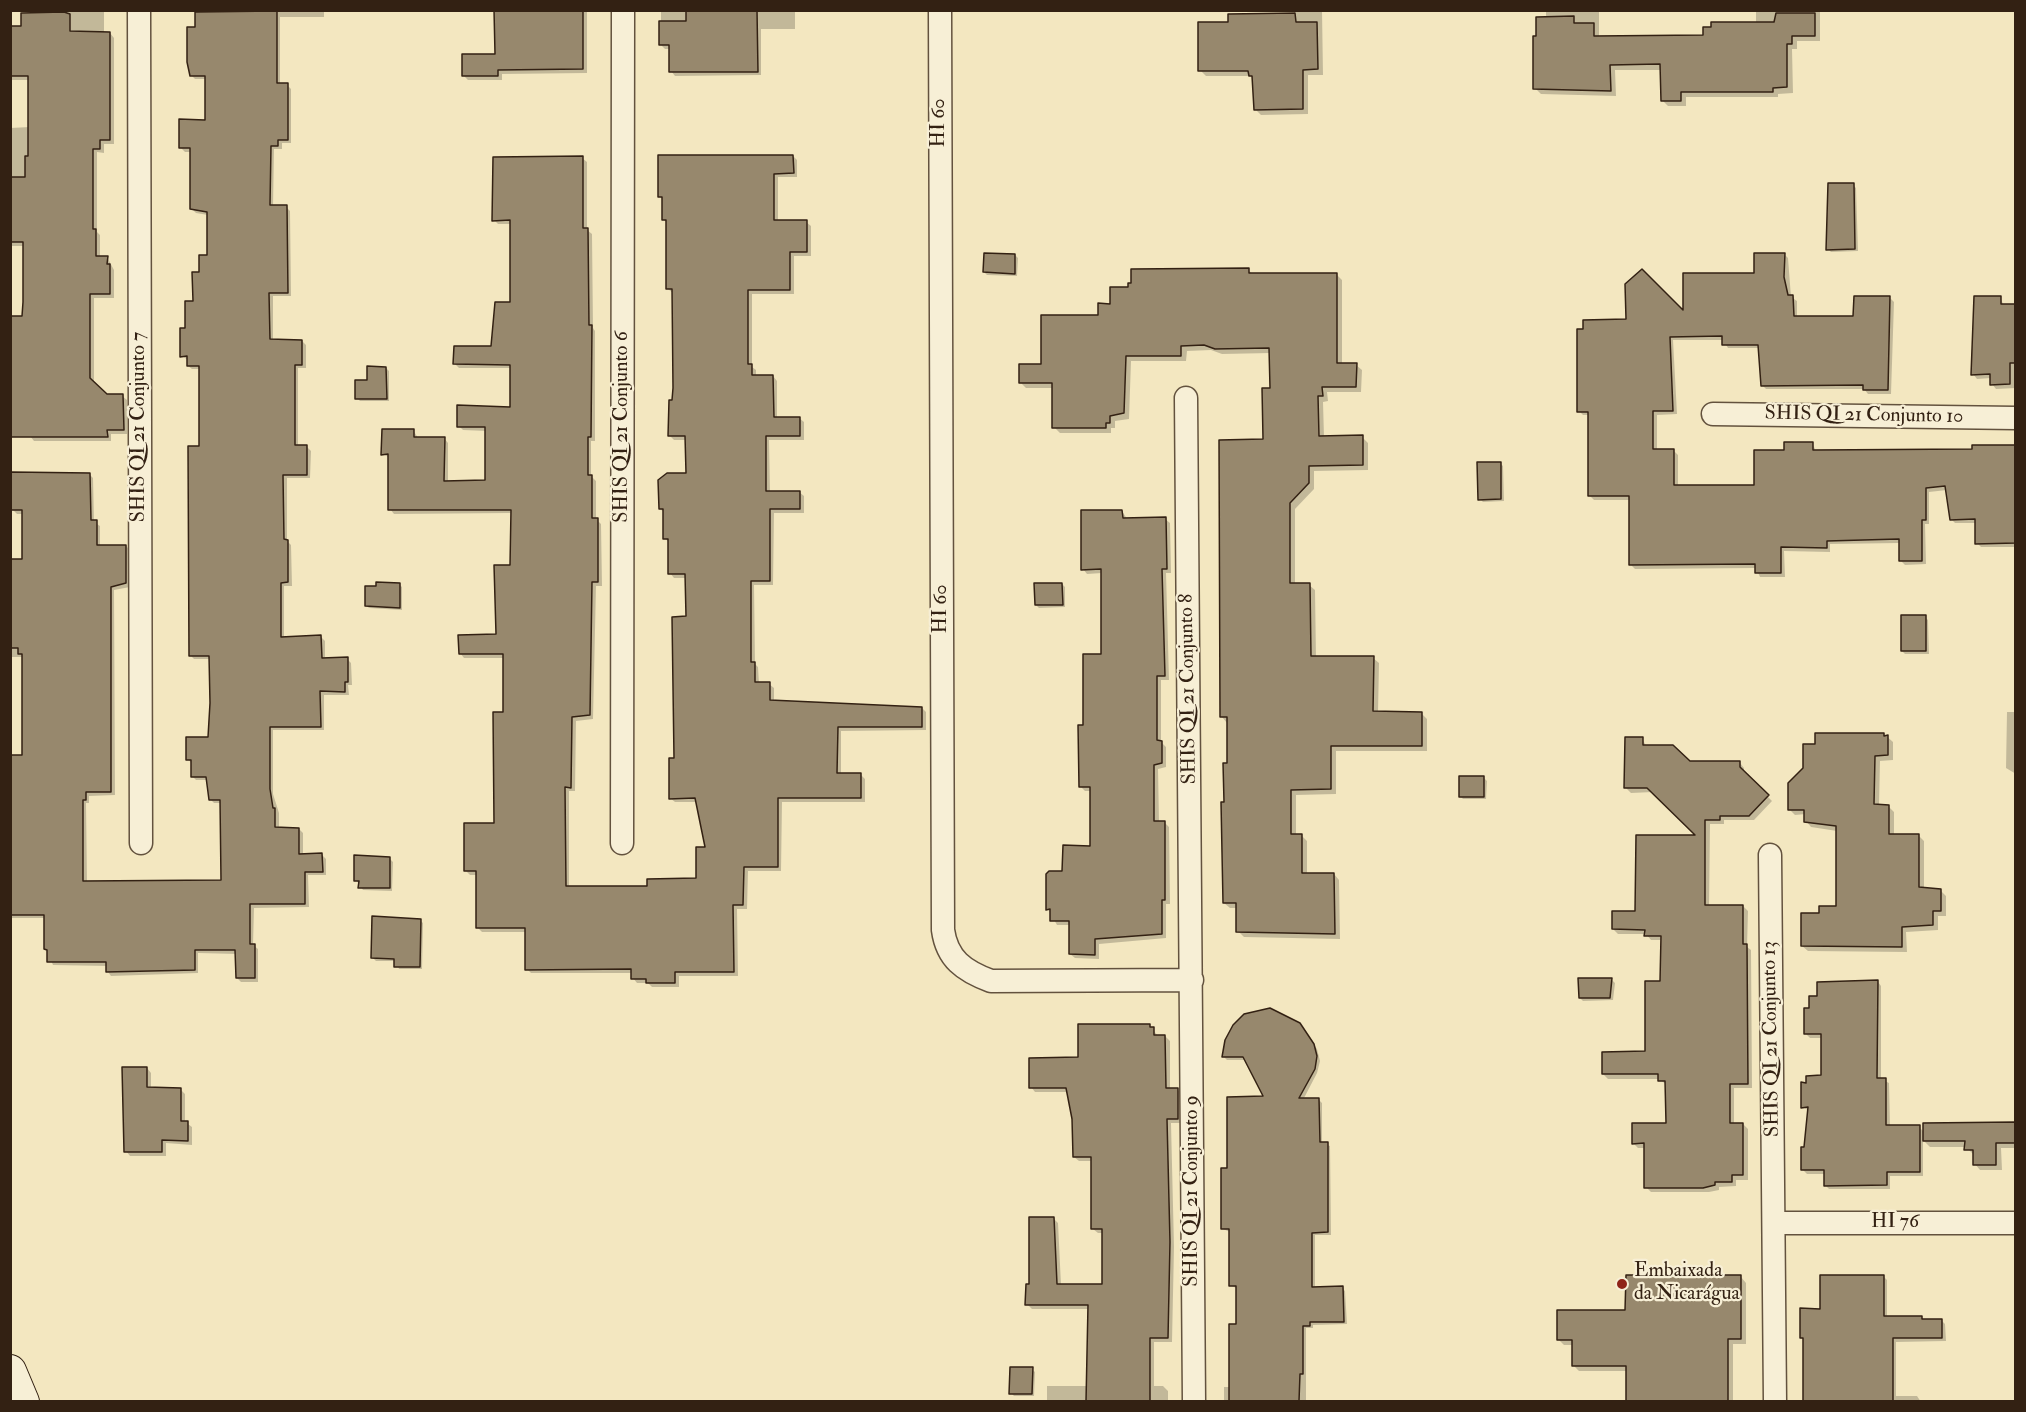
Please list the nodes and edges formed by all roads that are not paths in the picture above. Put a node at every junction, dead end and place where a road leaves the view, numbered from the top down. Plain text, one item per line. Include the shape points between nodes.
1 (139, 10) edge
2 (623, 10) edge
3 (940, 10) edge
4 (1186, 398) dead end
5 (1713, 414) dead end
6 (2016, 418) edge
7 (141, 843) dead end
8 (622, 843) dead end
9 (1770, 855) dead end
10 (1192, 980) junction
11 (1774, 1223) junction
12 (2016, 1223) edge
13 (10, 1371) edge
14 (23, 1401) edge
15 (1194, 1401) edge
16 (1775, 1401) edge

1 - 7 street, SHIS QI 21 Conjunto 7
2 - 8 street, SHIS QI 21 Conjunto 6
3 - 10 street, HI 60 via 945,947 970,974 991,981
4 - 10 street, SHIS QI 21 Conjunto 8
5 - 6 street, SHIS QI 21 Conjunto 10
9 - 11 street, SHIS QI 21 Conjunto 13
10 - 15 street, SHIS QI 21 Conjunto 9
11 - 12 street, HI 76
11 - 16 street, SHIS QI 21 Conjunto 13
13 - 14 main road

